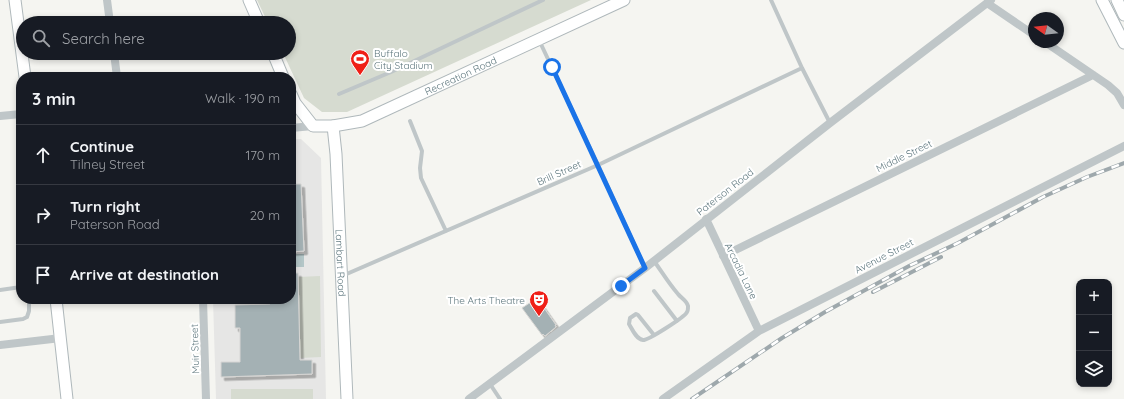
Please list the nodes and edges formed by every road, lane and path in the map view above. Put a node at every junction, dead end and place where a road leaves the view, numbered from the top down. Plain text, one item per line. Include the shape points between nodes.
1 (15, 0) edge
2 (107, 0) edge
3 (249, 0) edge
4 (543, 0) edge
5 (771, 0) edge
6 (1102, 0) edge
7 (1118, 0) edge
8 (620, 1) edge
9 (989, 1) edge
10 (1124, 15) edge
11 (17, 16) edge
12 (109, 16) edge
13 (256, 16) edge
14 (1028, 30) edge
15 (538, 39) junction
16 (1124, 43) edge
17 (1054, 48) edge
18 (23, 60) edge
19 (115, 60) edge
20 (276, 60) edge
21 (802, 68) junction
22 (24, 72) edge
23 (116, 72) edge
24 (281, 72) edge
25 (1093, 75) junction
26 (339, 94) dead end
27 (296, 104) edge
28 (1124, 105) edge
29 (16, 114) edge
30 (0, 116) edge
31 (410, 121) dead end
32 (830, 123) junction
33 (312, 126) junction
34 (334, 126) junction
35 (296, 128) edge
36 (1124, 146) edge
37 (598, 165) junction
38 (706, 219) junction
39 (446, 231) junction
40 (723, 256) junction
41 (654, 261) junction
42 (645, 268) junction
43 (342, 276) junction
44 (16, 288) edge
45 (0, 290) edge
46 (654, 291) dead end
47 (29, 304) edge
48 (57, 304) edge
49 (203, 304) edge
50 (677, 321) junction
51 (0, 322) edge
52 (759, 331) junction
53 (654, 335) junction
54 (61, 338) junction
55 (0, 345) edge
56 (490, 384) junction
57 (68, 399) edge
58 (206, 399) edge
59 (347, 399) edge
60 (469, 399) edge
61 (500, 399) edge
62 (663, 399) edge

1 - 11 street
2 - 12 street
3 - 13 street
4 - 26 lane
5 - 21 lane
6 - 16 street
7 - 10 street
8 - 15 street, Recreation Road
9 - 14 street
9 - 32 street, Paterson Road
15 - 34 street, Recreation Road via 362,121
15 - 37 lane
17 - 25 street
18 - 22 street
19 - 23 street
20 - 24 street
21 - 32 lane
21 - 37 lane, Brill Street
25 - 28 street via 1117,93
25 - 40 street, Middle Street
27 - 33 street
29 - 30 street
31 - 39 lane via 422,151 421,178
32 - 38 street, Paterson Road
33 - 34 street, Recreation Road
33 - 35 street, Recreation Road
34 - 43 street, Lambart Road
36 - 52 street, Avenue Street
37 - 39 lane, Brill Street
37 - 42 lane
38 - 40 street, Arcadia Lane
38 - 41 street, Paterson Road
39 - 43 lane, Brill Street
40 - 52 street, Arcadia Lane
41 - 42 street, Paterson Road
41 - 50 lane via 687,304 687,312
42 - 56 street, Paterson Road
43 - 59 street, Lambart Road
44 - 45 lane
46 - 50 lane
47 - 51 lane via 27,317
48 - 54 street
49 - 58 street, Muir Street
50 - 53 lane
52 - 62 street, Avenue Street
53 - 53 lane via 645,340 638,338 629,324 630,318 638,315
54 - 55 street
54 - 57 street
56 - 60 street, Paterson Road
56 - 61 lane

